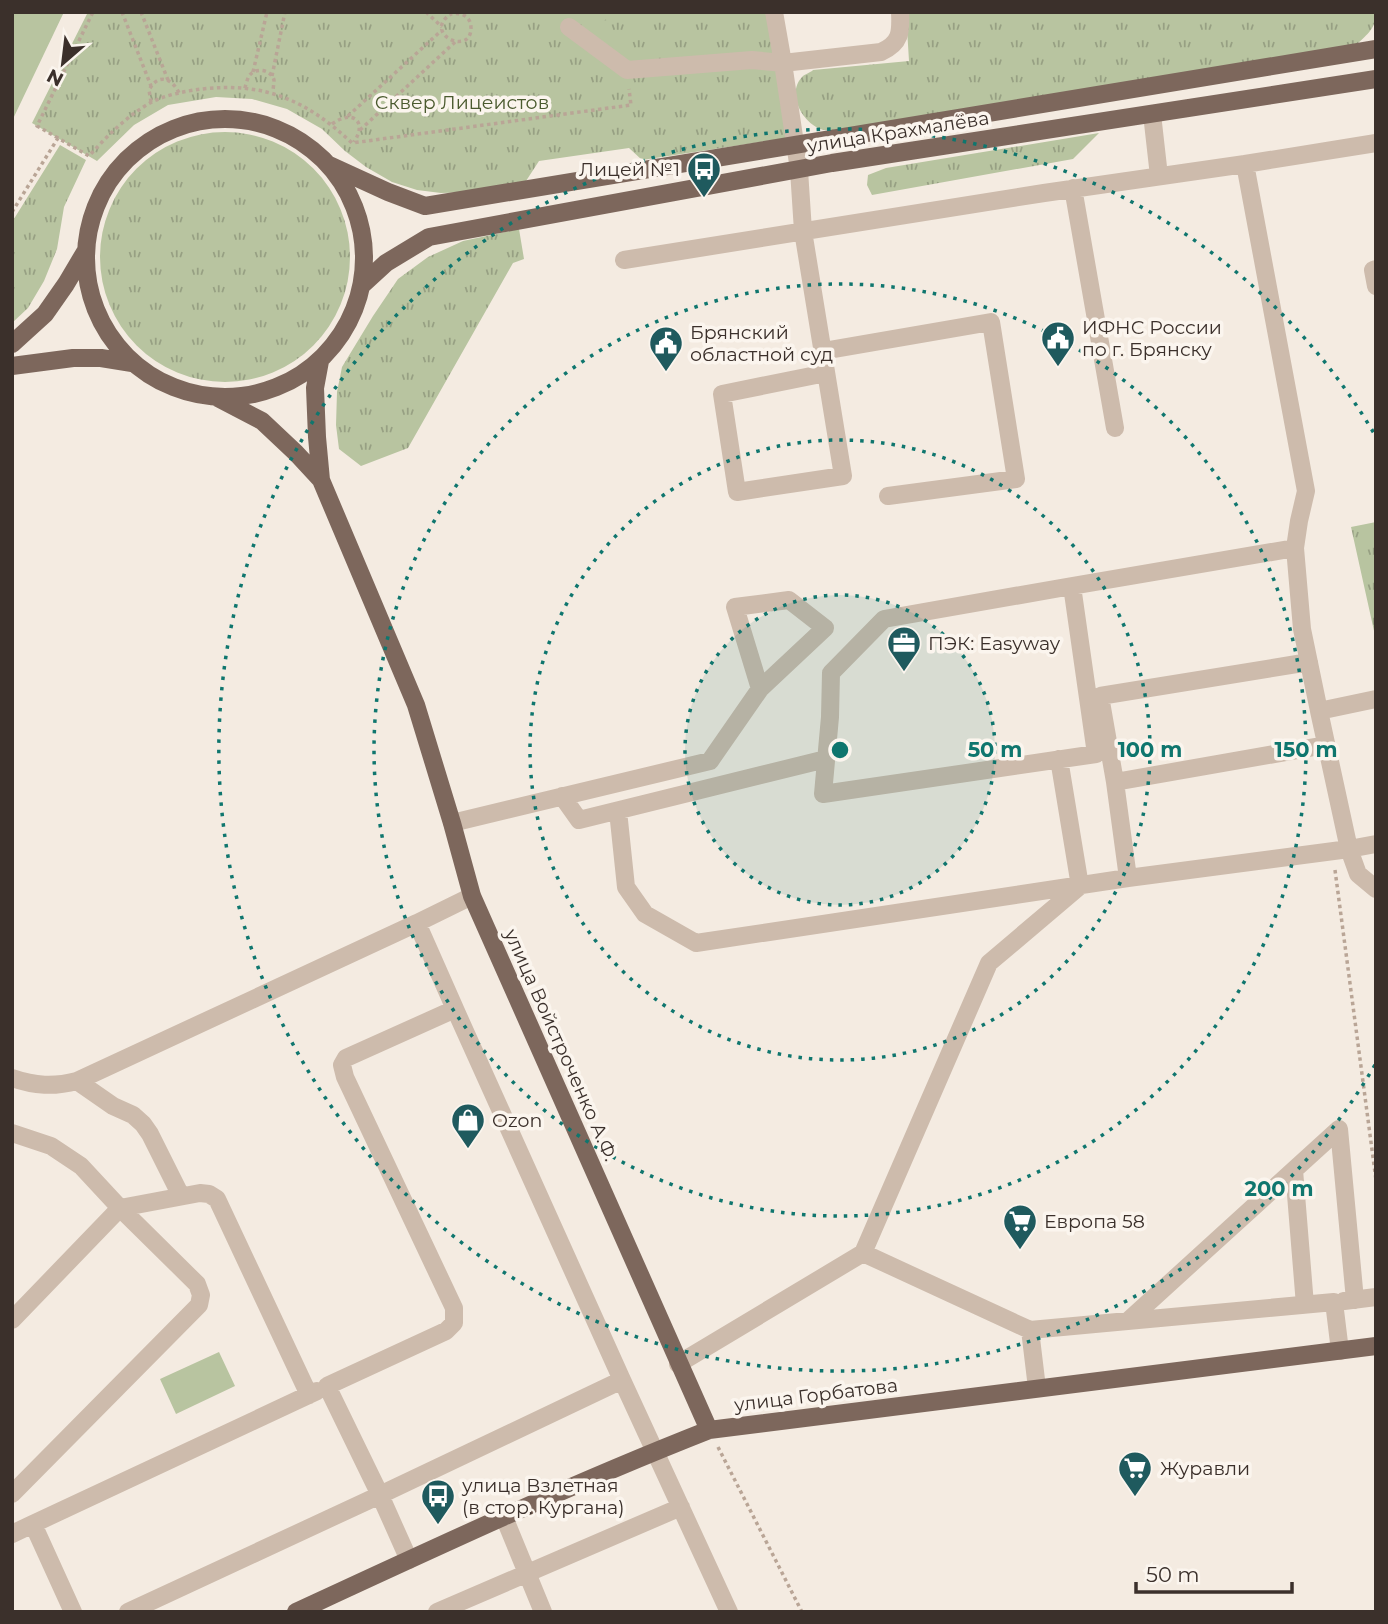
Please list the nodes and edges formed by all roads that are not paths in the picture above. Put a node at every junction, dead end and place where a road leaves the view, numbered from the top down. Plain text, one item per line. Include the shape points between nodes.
1 (774, 12) edge
2 (900, 12) edge
3 (569, 27) dead end
4 (1376, 49) edge
5 (783, 63) junction
6 (1376, 79) edge
7 (1152, 114) junction
8 (1376, 143) edge
9 (796, 145) junction
10 (1245, 164) junction
11 (329, 165) junction
12 (799, 170) junction
13 (1159, 176) junction
14 (1073, 188) junction
15 (803, 232) junction
16 (85, 253) junction
17 (624, 260) dead end
18 (1376, 269) edge
19 (362, 285) junction
20 (1376, 286) edge
21 (12, 344) edge
22 (823, 351) junction
23 (320, 361) junction
24 (132, 363) junction
25 (12, 366) edge
26 (826, 373) junction
27 (218, 398) junction
28 (1115, 428) dead end
29 (321, 480) junction
30 (888, 496) dead end
31 (1295, 548) junction
32 (1072, 586) junction
33 (1309, 662) junction
34 (760, 690) junction
35 (1376, 699) edge
36 (1320, 711) junction
37 (1326, 745) junction
38 (826, 759) junction
39 (1059, 759) junction
40 (1115, 782) junction
41 (562, 796) junction
42 (618, 811) junction
43 (452, 822) junction
44 (1376, 844) edge
45 (1340, 850) junction
46 (1128, 878) junction
47 (1080, 886) junction
48 (1376, 889) edge
49 (472, 895) junction
50 (417, 923) junction
51 (455, 1009) junction
52 (12, 1078) edge
53 (77, 1081) junction
54 (12, 1133) edge
55 (1294, 1170) junction
56 (181, 1196) junction
57 (120, 1208) junction
58 (863, 1253) junction
59 (1376, 1297) edge
60 (1355, 1300) junction
61 (1334, 1302) junction
62 (1305, 1305) junction
63 (12, 1320) edge
64 (1128, 1321) junction
65 (1030, 1330) junction
66 (1376, 1346) edge
67 (1340, 1351) junction
68 (678, 1364) junction
69 (622, 1380) junction
70 (327, 1386) junction
71 (1037, 1388) junction
72 (309, 1395) junction
73 (709, 1430) junction
74 (655, 1451) junction
75 (12, 1494) edge
76 (380, 1495) junction
77 (681, 1507) junction
78 (503, 1517) junction
79 (33, 1524) junction
80 (12, 1534) edge
81 (409, 1560) junction
82 (526, 1573) junction
83 (73, 1612) edge
84 (128, 1612) edge
85 (296, 1612) edge
86 (437, 1612) edge
87 (543, 1612) edge
88 (729, 1612) edge

1 - 5 lane
2 - 5 lane via 898,39 881,52
3 - 5 lane via 626,69 751,60
4 - 9 main road
5 - 9 lane
6 - 7 main road, улица Крахмалёва
7 - 12 main road, улица Крахмалёва
7 - 13 lane
8 - 10 lane
9 - 11 main road via 425,206
9 - 12 lane
10 - 13 lane
10 - 31 lane via 1306,491
11 - 16 main road via 304,143 276,128 223,119 180,126 151,139 126,159 106,185 92,214
11 - 19 main road via 352,201 362,231
12 - 15 lane
12 - 19 main road, улица Крахмалёва via 429,237 386,263
13 - 14 lane
14 - 15 lane
14 - 28 lane
15 - 17 lane
15 - 22 lane
16 - 21 main road via 45,314
16 - 24 main road via 96,313 111,340
18 - 20 lane
19 - 23 main road via 347,327
22 - 26 lane
22 - 30 lane via 991,322 1016,479
23 - 27 main road via 291,382 259,394
23 - 29 main road via 315,388
24 - 25 main road via 73,358
24 - 27 main road via 172,388
26 - 26 lane via 843,477 737,492 722,394
27 - 29 main road via 262,421
29 - 43 main road, улица Войстроченко А.Ф. via 416,705
31 - 32 lane
31 - 33 lane
32 - 38 lane via 884,619 831,673
32 - 39 lane via 1096,754
33 - 36 lane
33 - 40 lane via 1100,696
34 - 34 lane via 825,628 789,600 735,607
34 - 41 lane via 710,761
35 - 36 lane
36 - 37 lane
37 - 40 lane
37 - 45 lane
38 - 39 lane via 822,794
38 - 42 lane
39 - 47 lane
40 - 46 lane
41 - 42 lane via 579,820
41 - 43 lane
42 - 47 lane via 626,887 645,914 696,943
43 - 49 main road, улица Войстроченко А.Ф.
44 - 45 lane
45 - 46 lane
45 - 48 lane
46 - 47 lane
47 - 58 lane via 989,963
49 - 50 lane
49 - 68 main road, улица Войстроченко А.Ф.
50 - 51 lane
50 - 53 lane
51 - 69 lane
51 - 70 lane via 346,1059 342,1065 454,1308 454,1324
52 - 53 lane via 58,1086
53 - 56 lane via 143,1124
54 - 57 lane via 51,1146 81,1166
55 - 60 lane via 1339,1129
55 - 62 lane
55 - 64 lane
56 - 57 lane
56 - 72 lane via 200,1193 217,1199
57 - 63 lane
57 - 75 lane via 197,1284 199,1305
58 - 65 lane
58 - 68 lane
59 - 60 lane
60 - 61 lane
61 - 62 lane
61 - 67 lane
62 - 64 lane
64 - 65 lane
65 - 71 lane
66 - 67 main road, улица Горбатова
67 - 71 main road, улица Горбатова
68 - 73 main road, улица Войстроченко А.Ф.
69 - 74 lane
69 - 76 lane
70 - 72 lane
70 - 76 lane
71 - 73 main road, улица Горбатова
72 - 79 lane
73 - 74 main road, улица Горбатова
74 - 77 lane
74 - 78 main road, улица Горбатова
76 - 81 lane
76 - 84 lane
77 - 82 lane
77 - 88 lane
78 - 81 main road, улица Горбатова
78 - 82 lane
79 - 80 lane
79 - 83 lane
81 - 85 main road, улица Горбатова
82 - 86 lane
82 - 87 lane

